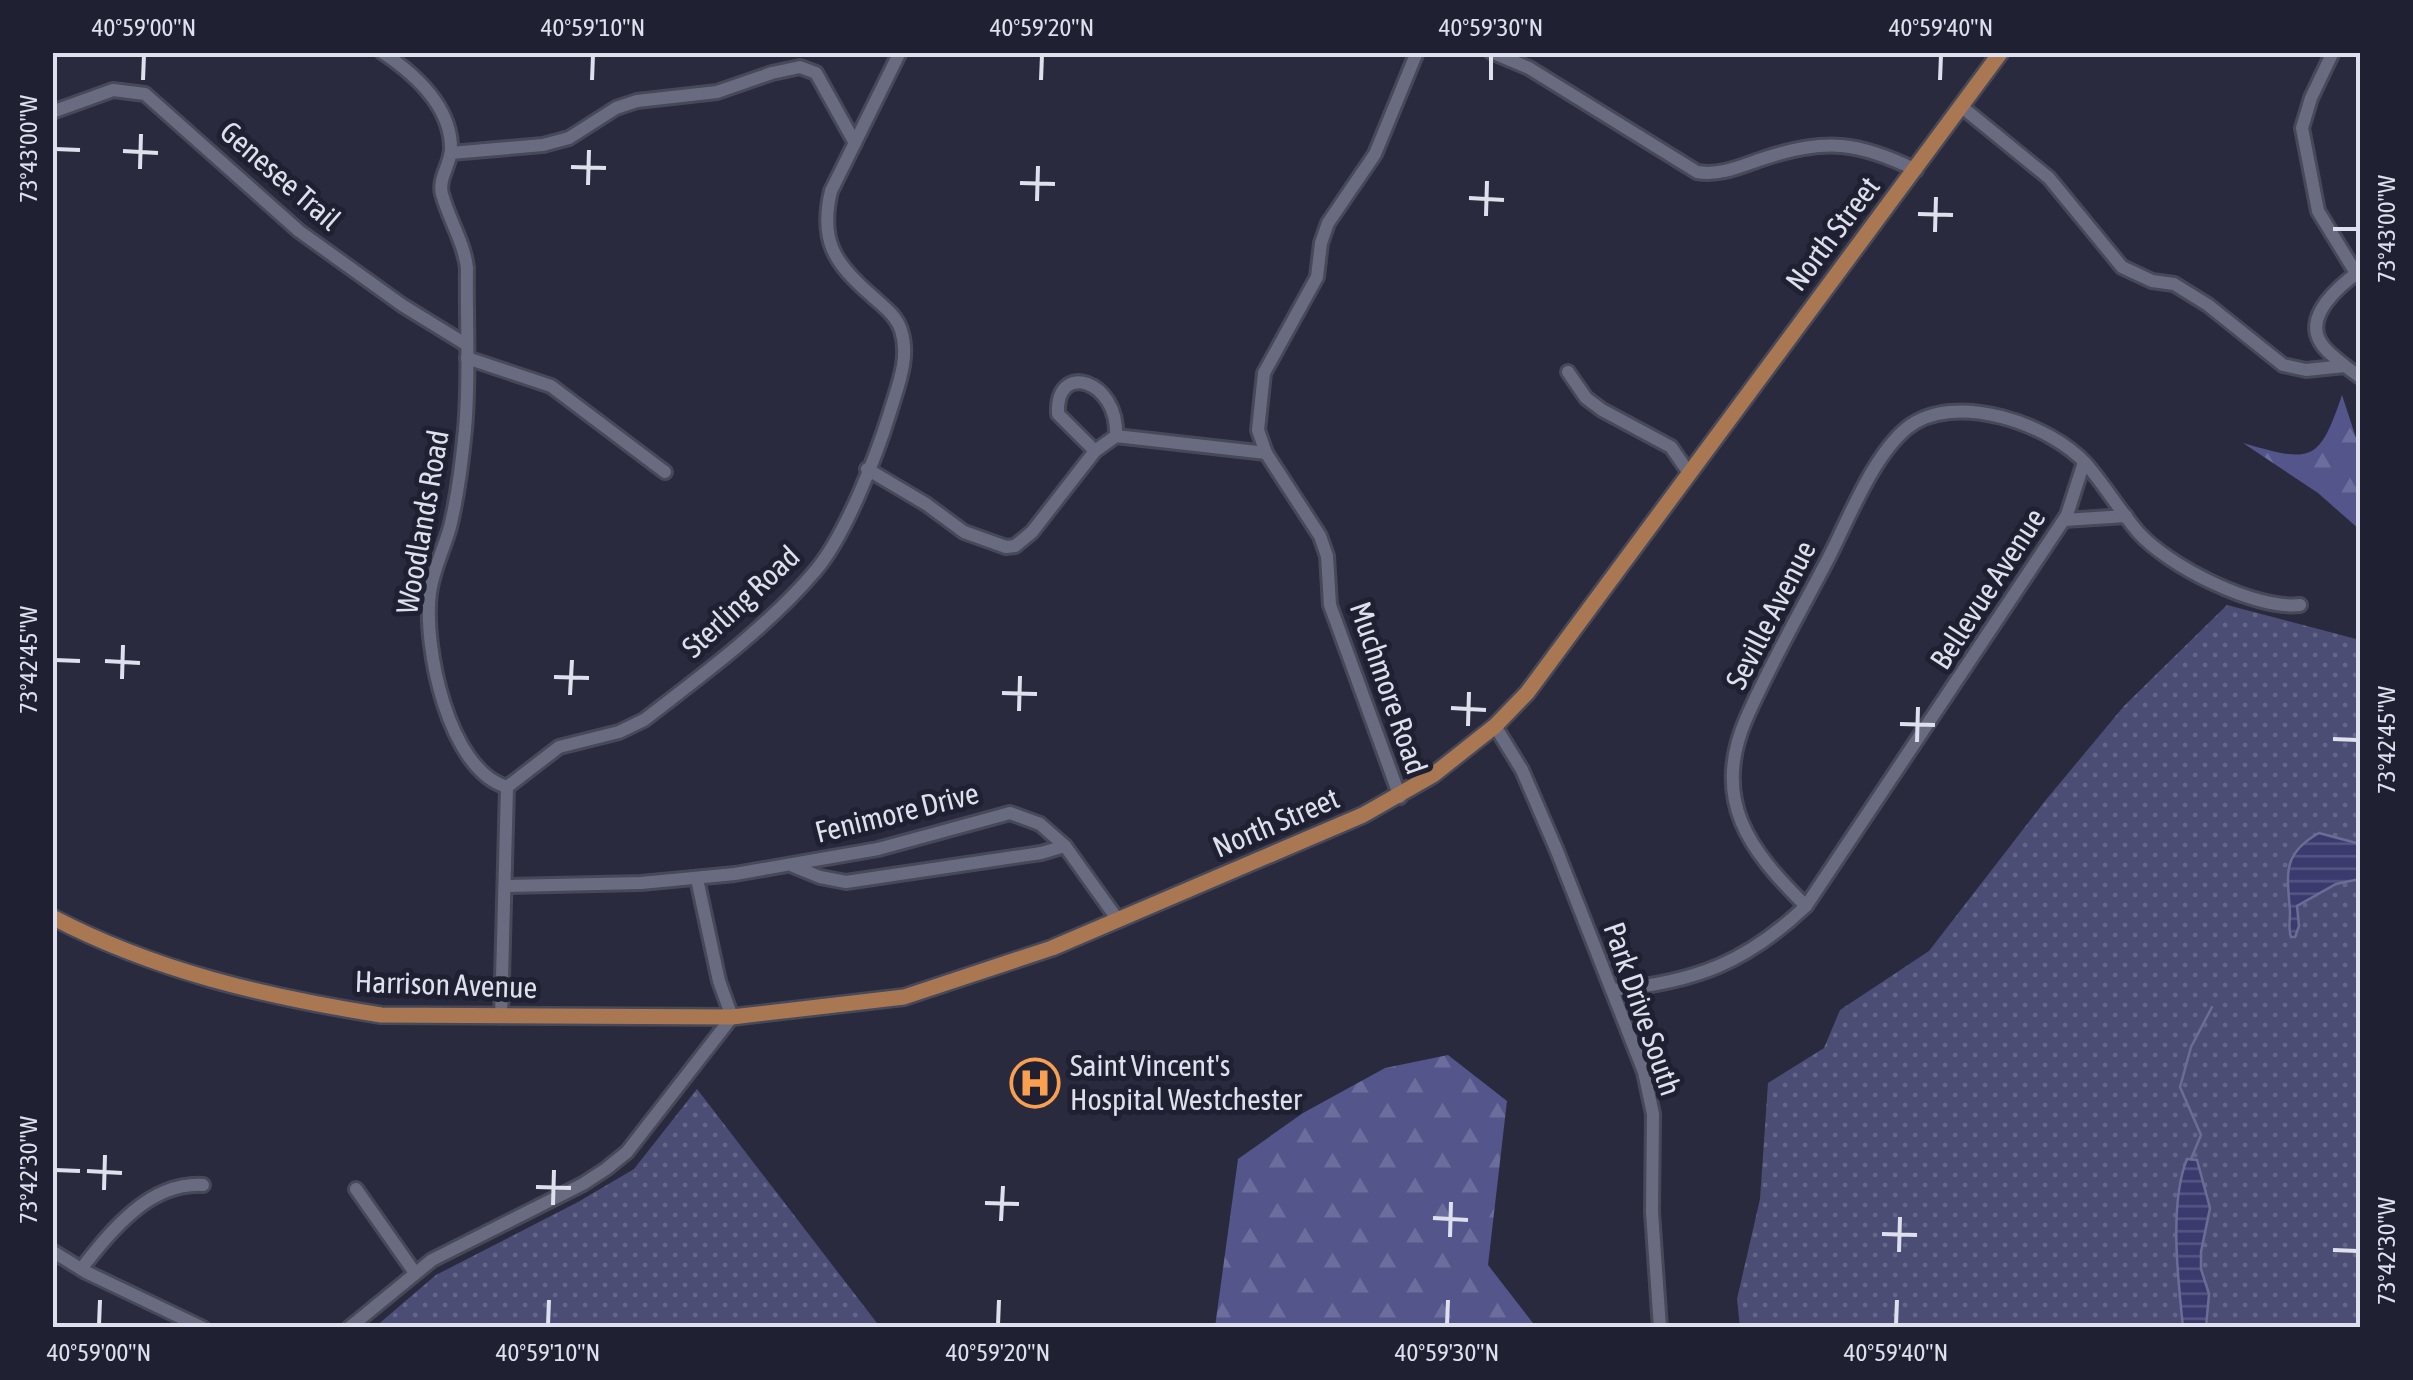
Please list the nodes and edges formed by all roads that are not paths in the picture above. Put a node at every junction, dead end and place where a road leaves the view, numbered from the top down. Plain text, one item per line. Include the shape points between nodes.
1 (382, 52) edge
2 (900, 52) edge
3 (1417, 52) edge
4 (1491, 52) edge
5 (2001, 52) edge
6 (2333, 52) edge
7 (1517, 57) edge
8 (1962, 107) junction
9 (52, 112) edge
10 (855, 143) junction
11 (451, 153) junction
12 (1916, 170) junction
13 (2358, 272) edge
14 (467, 351) junction
15 (2345, 366) junction
16 (1568, 372) dead end
17 (2360, 377) edge
18 (1116, 436) junction
19 (1096, 451) junction
20 (1266, 453) junction
21 (2084, 462) junction
22 (867, 469) junction
23 (664, 472) dead end
24 (1690, 473) junction
25 (2126, 516) junction
26 (2064, 520) junction
27 (2300, 606) dead end
28 (1495, 726) junction
29 (508, 787) junction
30 (1400, 796) junction
31 (1065, 846) junction
32 (791, 864) junction
33 (697, 879) junction
34 (506, 886) junction
35 (1806, 906) junction
36 (52, 917) edge
37 (1118, 920) junction
38 (1613, 990) junction
39 (501, 1017) junction
40 (732, 1017) junction
41 (203, 1185) dead end
42 (356, 1189) dead end
43 (52, 1251) edge
44 (81, 1270) junction
45 (415, 1274) junction
46 (199, 1327) edge
47 (349, 1328) edge
48 (1660, 1328) edge

1 - 11 street, Woodlands Road via 438,104
2 - 10 street, Sterling Road
3 - 20 street, Muchmore Road via 1375,154 1328,224 1317,278 1264,373 1258,430
4 - 7 street
5 - 8 main road, North Street
6 - 13 street via 2302,128 2318,211
7 - 12 street via 1697,172 1716,175 1780,153 1852,145
8 - 12 main road, North Street
8 - 15 street via 2049,178 2122,267 2186,291 2283,366
9 - 14 street, Genesee Trail via 114,90 145,94 299,230
10 - 11 street via 816,73 800,67 717,92 637,101 543,146
10 - 22 street, Sterling Road via 828,201 830,242 843,271 895,318 904,346 902,373
11 - 14 street, Woodlands Road via 441,190 465,254
12 - 24 main road, North Street
13 - 15 street via 2319,312 2315,325 2317,342
14 - 23 street via 551,386
14 - 29 street, Woodlands Road via 461,458 430,595 430,644 452,726 483,774
15 - 17 street
16 - 24 street via 1602,410 1671,446
18 - 19 street
18 - 19 street via 1114,410 1099,390 1079,382 1064,387 1058,414
18 - 20 street
19 - 22 street via 1032,532 1006,547 964,532
20 - 30 street, Muchmore Road via 1320,536 1330,605
21 - 25 street
21 - 26 street, Bellevue Avenue
21 - 35 street, Seville Avenue via 2051,438 1990,412 1932,416 1890,444 1733,749 1732,785 1745,832
22 - 29 street, Sterling Road via 818,568 778,610 644,720 559,747
24 - 28 main road, North Street via 1563,648
25 - 26 street
25 - 27 street via 2168,556 2232,591 2276,606
26 - 35 street, Bellevue Avenue
28 - 30 main road, North Street
28 - 38 street, Park Drive South via 1522,770
29 - 34 street
30 - 37 main road, North Street
31 - 32 street, Fenimore Drive via 846,882
31 - 32 street, Fenimore Drive via 1040,824 1010,813 878,849
31 - 37 street, Fenimore Drive
32 - 33 street, Fenimore Drive
33 - 34 street, Fenimore Drive
33 - 40 street
34 - 39 street
35 - 38 street, Bellevue Avenue via 1760,945 1725,963 1667,985
36 - 39 main road, Harrison Avenue via 166,967 330,1007 381,1015
37 - 40 main road, North Street via 904,998
38 - 48 street, Park Drive South via 1653,1114
39 - 40 main road, Harrison Avenue
40 - 45 street via 628,1152 584,1184
41 - 44 street via 173,1188 147,1201
42 - 45 street
43 - 44 street
44 - 46 street
45 - 47 street

